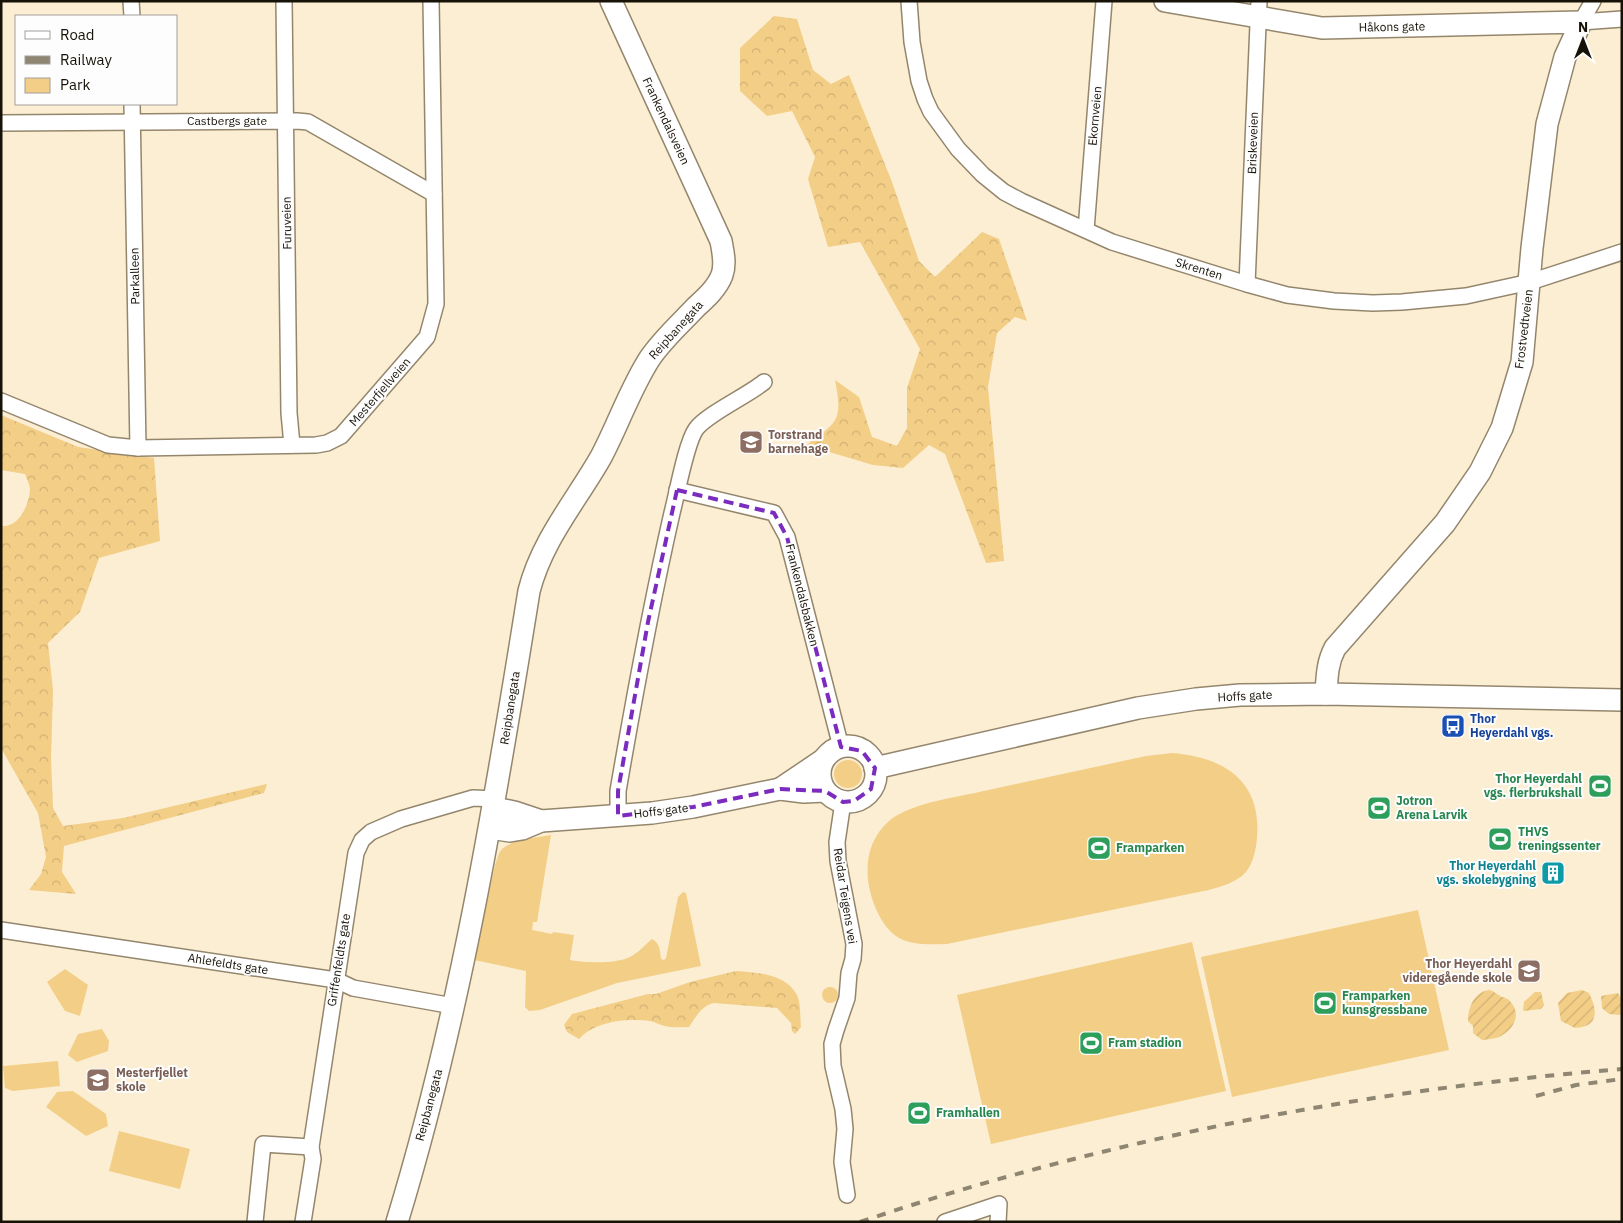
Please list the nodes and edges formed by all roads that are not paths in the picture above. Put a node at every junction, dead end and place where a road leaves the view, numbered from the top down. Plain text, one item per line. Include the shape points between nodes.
1 (131, 1) edge
2 (284, 1) edge
3 (431, 1) edge
4 (612, 1) edge
5 (910, 1) edge
6 (1104, 1) edge
7 (1164, 1) edge
8 (1592, 1) edge
9 (1258, 10) edge
10 (132, 15) edge
11 (1622, 20) edge
12 (1581, 22) junction
13 (132, 105) edge
14 (133, 121) junction
15 (286, 121) junction
16 (1, 123) edge
17 (434, 194) junction
18 (1086, 230) junction
19 (722, 241) joint
20 (1622, 252) edge
21 (1530, 282) junction
22 (1247, 284) junction
23 (764, 382) dead end
24 (1, 401) edge
25 (292, 445) junction
26 (138, 448) junction
27 (677, 490) junction
28 (1326, 694) junction
29 (1622, 700) edge
30 (841, 747) junction
31 (824, 760) junction
32 (875, 768) junction
33 (780, 789) junction
34 (834, 796) junction
35 (493, 812) junction
36 (618, 816) junction
37 (1, 930) edge
38 (336, 980) junction
39 (453, 1006) junction
40 (311, 1147) junction
41 (847, 1195) dead end
42 (255, 1222) edge
43 (303, 1222) edge
44 (397, 1222) edge
45 (945, 1222) edge
46 (998, 1222) edge

1 - 10 street
2 - 15 street, Furuveien
3 - 17 street, Mesterfjellveien
4 - 19 main road, Frankendalsveien
5 - 18 street, Skrenten via 912,42 919,81 931,112 958,149 983,176 1004,192
6 - 18 street, Ekornveien
7 - 9 main road, Håkons gate
8 - 12 street, Frostvedtveien
9 - 12 main road, Håkons gate via 1322,28
9 - 22 street, Briskeveien
11 - 12 street, Håkons gate
12 - 21 main road, Frostvedtveien via 1566,57 1547,124
13 - 14 street, Parkalleen
14 - 15 street, Castbergs gate
14 - 16 street, Castbergs gate
14 - 26 street, Parkalleen
15 - 17 street, Castbergs gate via 308,122
15 - 25 street, Furuveien
17 - 25 street, Mesterfjellveien via 436,304 427,337 341,436 327,444
18 - 22 street, Skrenten via 1112,242
19 - 35 main road, Reipbanegata via 722,274 714,289 650,358 601,457 547,544 534,573
20 - 21 street, Skrenten
21 - 22 street, Skrenten via 1466,296 1395,302 1325,300 1287,295
21 - 28 main road, Frostvedtveien via 1522,362 1502,428 1480,472 1445,523 1335,648 1330,657
23 - 27 street via 696,429
24 - 26 street, Mesterfjellveien via 108,445
25 - 26 street, Mesterfjellveien
27 - 30 street, Frankendalsbakken via 774,514 787,537
27 - 36 street via 648,622 618,791
28 - 29 main road, Hoffs gate
28 - 32 main road, Hoffs gate via 1240,695 1138,708
30 - 31 main road
30 - 32 main road via 862,750
31 - 33 main road, Hoffs gate
31 - 34 main road via 821,782
32 - 34 main road via 875,779 864,797 854,801
33 - 34 main road, Hoffs gate
33 - 36 main road, Hoffs gate via 693,807
34 - 41 street, Reidar Teigens vei via 838,861 854,944 847,998 832,1044 844,1109 842,1162
35 - 36 main road, Hoffs gate via 510,831 541,821
35 - 38 street, Griffenfeldts gate via 473,798 401,819 371,832 362,840 356,853
35 - 39 main road, Reipbanegata
37 - 38 street, Ahlefeldts gate
38 - 39 street, Ahlefeldts gate via 353,988
38 - 40 street, Griffenfeldts gate
39 - 44 main road, Reipbanegata
40 - 42 street via 263,1144
40 - 43 street, Griffenfeldts gate via 313,1159
45 - 46 street via 999,1204

